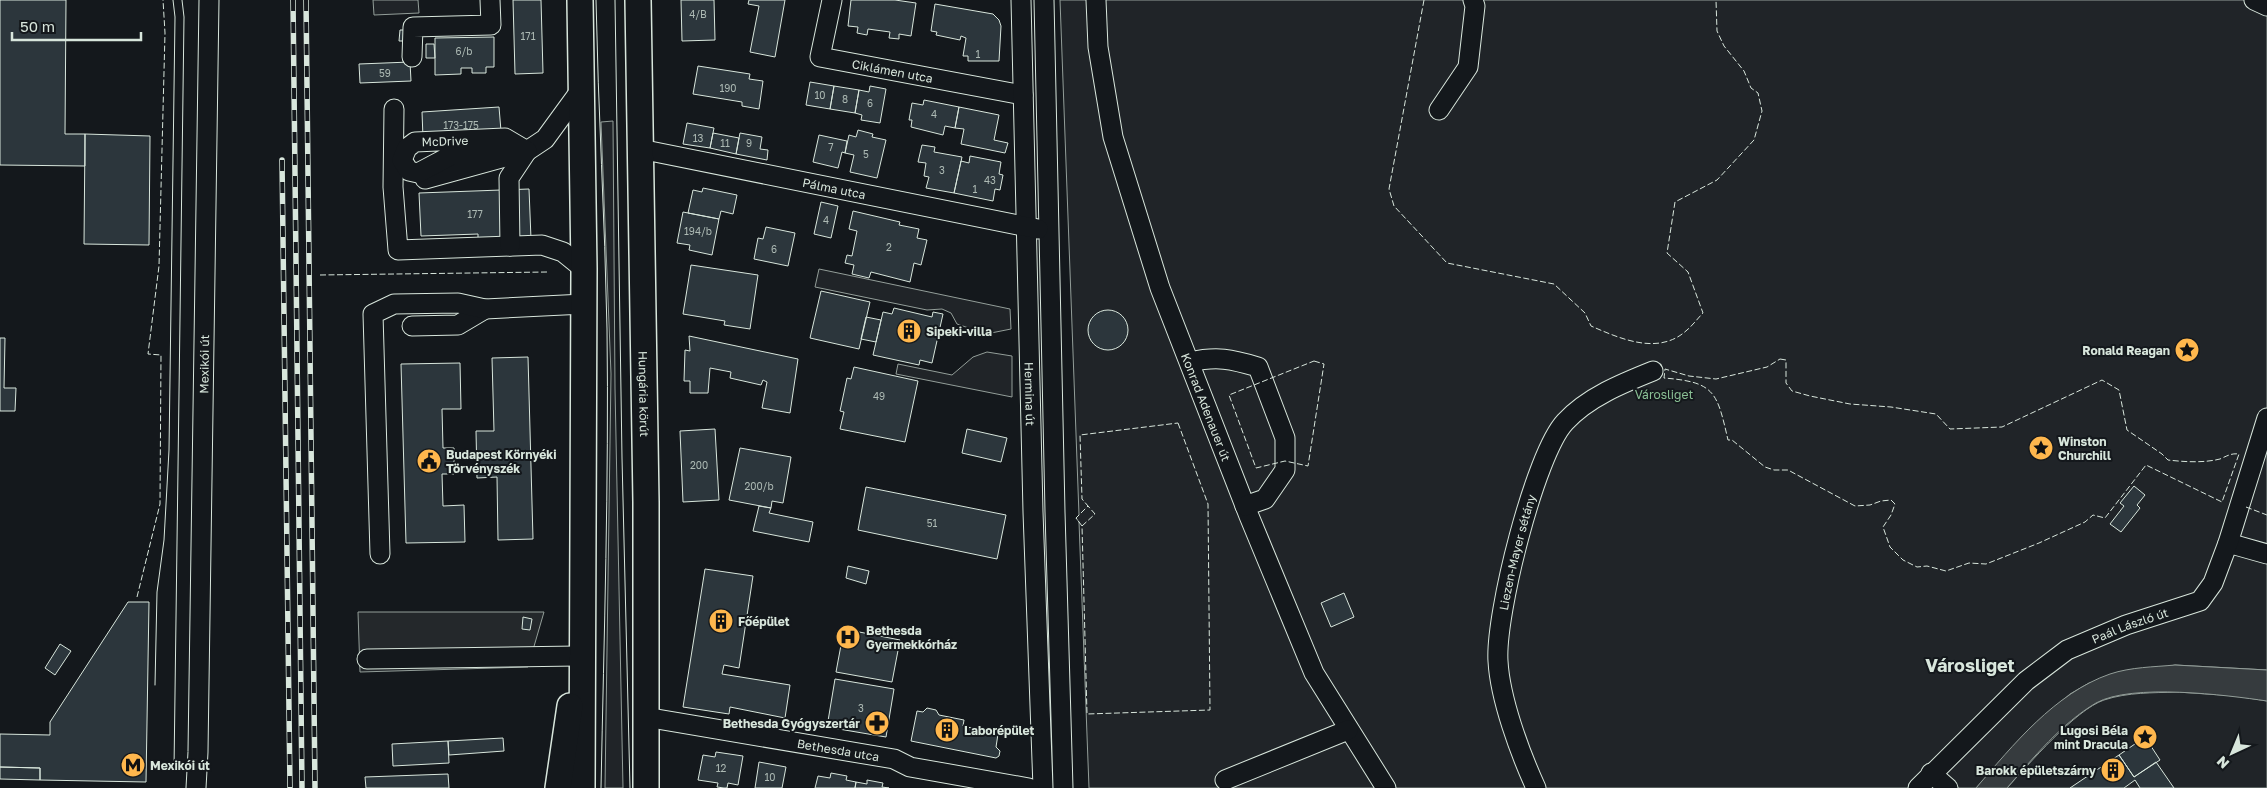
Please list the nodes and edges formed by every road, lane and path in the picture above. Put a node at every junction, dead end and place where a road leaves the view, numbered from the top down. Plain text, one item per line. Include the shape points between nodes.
1 (209, 0) edge
2 (490, 0) edge
3 (580, 0) edge
4 (638, 0) edge
5 (832, 0) edge
6 (1021, 0) edge
7 (1044, 0) edge
8 (1096, 0) edge
9 (1474, 0) edge
10 (2254, 0) edge
11 (2267, 6) edge
12 (412, 57) dead end
13 (580, 91) junction
14 (1024, 95) junction
15 (394, 108) dead end
16 (1439, 110) dead end
17 (640, 150) junction
18 (521, 153) junction
19 (393, 187) junction
20 (1028, 228) junction
21 (1050, 230) junction
22 (510, 246) junction
23 (584, 269) junction
24 (584, 304) junction
25 (485, 309) junction
26 (412, 326) dead end
27 (1190, 362) junction
28 (1653, 371) dead end
29 (2267, 418) edge
30 (1245, 506) junction
31 (2228, 543) junction
32 (380, 554) dead end
33 (2267, 554) edge
34 (582, 615) junction
35 (577, 656) junction
36 (367, 659) dead end
37 (645, 725) junction
38 (1348, 730) junction
39 (1931, 773) junction
40 (1226, 780) dead end
41 (1947, 787) edge
42 (196, 788) edge
43 (558, 788) edge
44 (582, 788) edge
45 (646, 788) edge
46 (658, 788) edge
47 (1029, 788) edge
48 (1043, 788) edge
49 (1063, 788) edge
50 (1386, 788) edge
51 (1536, 788) edge
52 (1918, 788) edge

1 - 42 street, Mexikói út
2 - 12 street via 491,25 413,27
3 - 13 main road
4 - 17 main road, Hungária körút
5 - 14 street, Ciklámen utca via 820,57
6 - 14 street, Hermina út
7 - 21 street, Hermina út
8 - 27 street, Konrad Adenauer út via 1098,48 1113,137 1160,288
9 - 16 street via 1468,67
10 - 11 street
13 - 18 street via 545,139
13 - 23 main road
14 - 20 street, Hermina út
15 - 19 street
17 - 20 street, Pálma utca
17 - 37 main road, Hungária körút via 646,502
18 - 18 street, McDrive via 452,155 418,173 409,171 402,160 407,148 415,142 505,138
18 - 19 street
18 - 22 street via 509,178
19 - 22 street via 398,250
20 - 21 street, Pálma utca
20 - 48 street, Hermina út via 1033,512
21 - 49 street, Hermina út
22 - 23 street via 542,245 563,252
23 - 24 main road
24 - 25 street
24 - 34 main road
25 - 26 street via 458,325
25 - 32 street via 458,303 394,304 373,314
27 - 30 street, Konrad Adenauer út
27 - 30 street via 1230,358 1258,367 1285,438 1285,470 1265,499
28 - 51 street, Liezen-Mayer sétány via 1627,381 1576,411 1555,435 1532,494 1509,575 1498,631 1498,662 1514,730
29 - 31 street, Paál László út
30 - 38 street, Konrad Adenauer út via 1314,673
31 - 33 street
31 - 39 street, Paál László út via 2213,583 2200,601 2126,625 2066,650 2026,681
34 - 35 main road
34 - 44 main road
35 - 36 street
35 - 43 main road
37 - 45 main road, Hungária körút
37 - 46 main road
37 - 47 street, Bethesda utca via 894,759 910,767
38 - 40 street
38 - 50 street, Konrad Adenauer út
39 - 41 street
39 - 52 street, Paál László út

